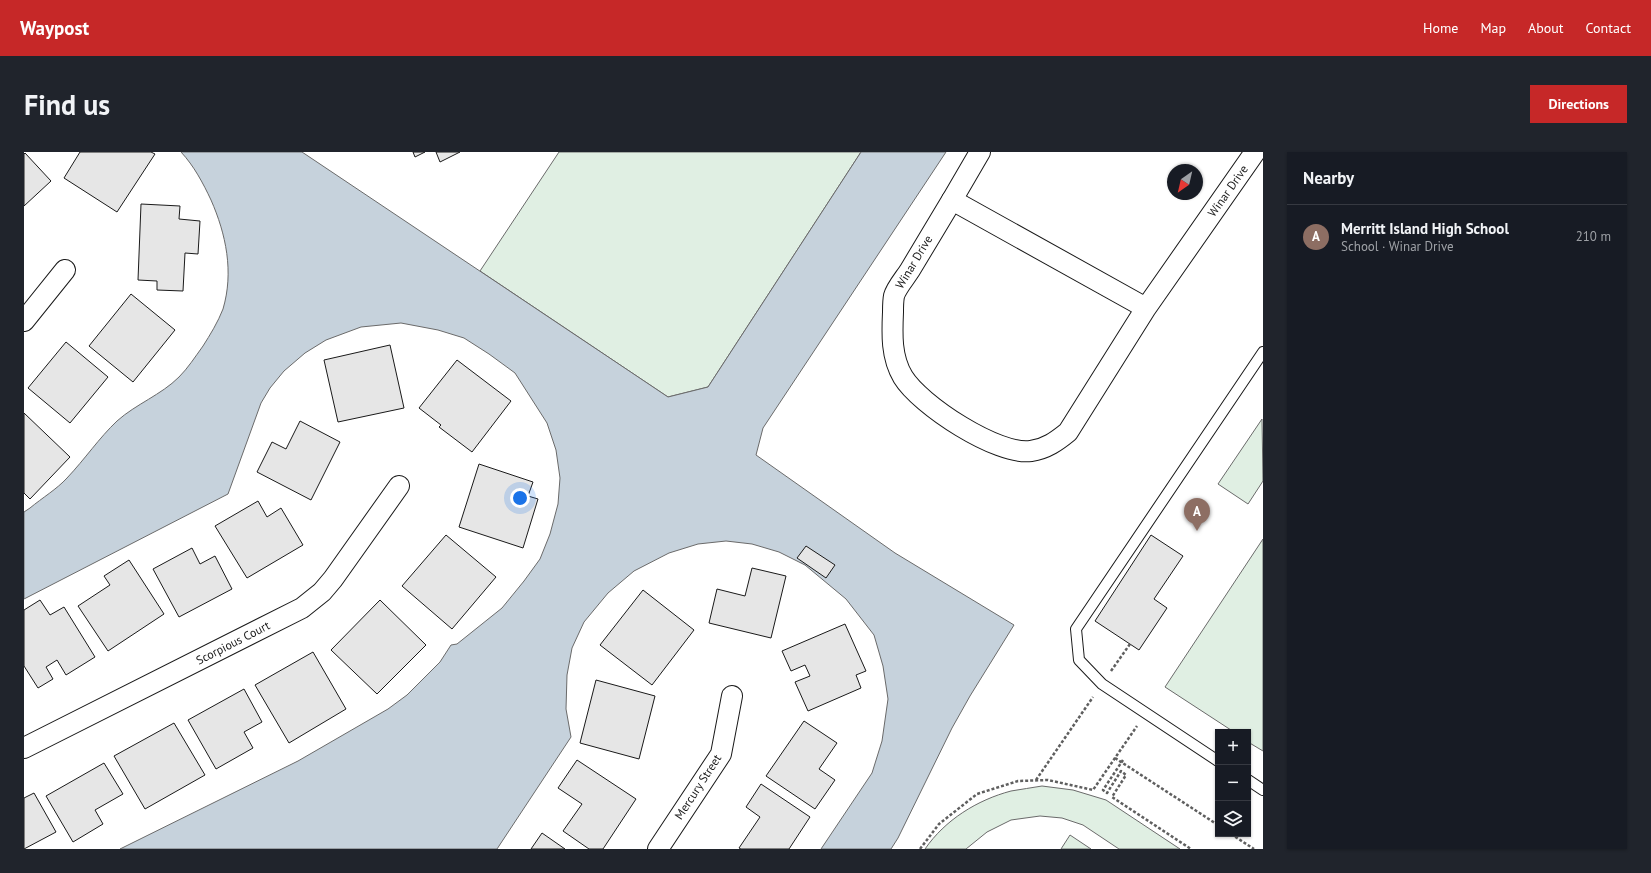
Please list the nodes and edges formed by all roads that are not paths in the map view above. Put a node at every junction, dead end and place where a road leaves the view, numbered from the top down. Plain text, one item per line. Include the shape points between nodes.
1 (980, 152) edge
2 (1255, 152) edge
3 (952, 200) junction
4 (65, 270) dead end
5 (1146, 308) junction
6 (24, 321) edge
7 (1263, 352) edge
8 (399, 486) dead end
9 (732, 696) dead end
10 (24, 748) edge
11 (1215, 758) edge
12 (1251, 782) edge
13 (1263, 790) edge
14 (658, 849) edge

1 - 3 street, Winar Drive
2 - 5 street, Winar Drive
3 - 5 street
3 - 5 street, Winar Drive via 894,296 892,337 895,356 903,376 930,405 965,428 1000,447 1017,451 1030,451 1056,442 1068,432 1077,419
4 - 6 street
7 - 11 lane via 1076,629 1079,660 1102,684
8 - 10 street, Scorpious Court via 333,579 302,608
9 - 14 street, Mercury Street via 721,754
12 - 13 lane

